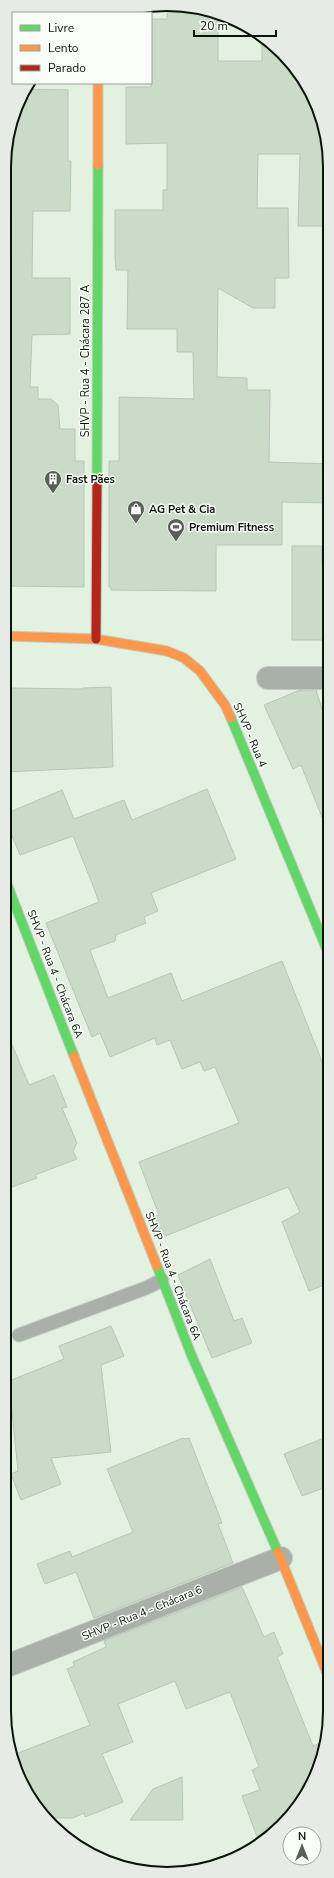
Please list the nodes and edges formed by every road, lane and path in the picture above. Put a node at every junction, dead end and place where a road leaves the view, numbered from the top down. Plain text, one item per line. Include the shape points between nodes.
1 (98, 84) edge
2 (11, 636) edge
3 (96, 639) junction
4 (268, 678) dead end
5 (323, 678) edge
6 (11, 893) edge
7 (323, 941) edge
8 (162, 1280) junction
9 (19, 1335) dead end
10 (281, 1558) junction
11 (323, 1663) edge
12 (11, 1664) edge

1 - 3 street, SHVP - Rua 4 - Chácara 287 A
2 - 3 street, SHVP - Rua 4
3 - 7 street, SHVP - Rua 4 via 167,651 184,658 200,671 225,705
4 - 5 street
6 - 8 street, SHVP - Rua 4 - Chácara 6A
8 - 9 lane
8 - 10 street, SHVP - Rua 4 - Chácara 6A via 191,1354
10 - 11 street, SHVP - Rua 4 - Chácara 6A
10 - 12 street, SHVP - Rua 4 - Chácara 6

